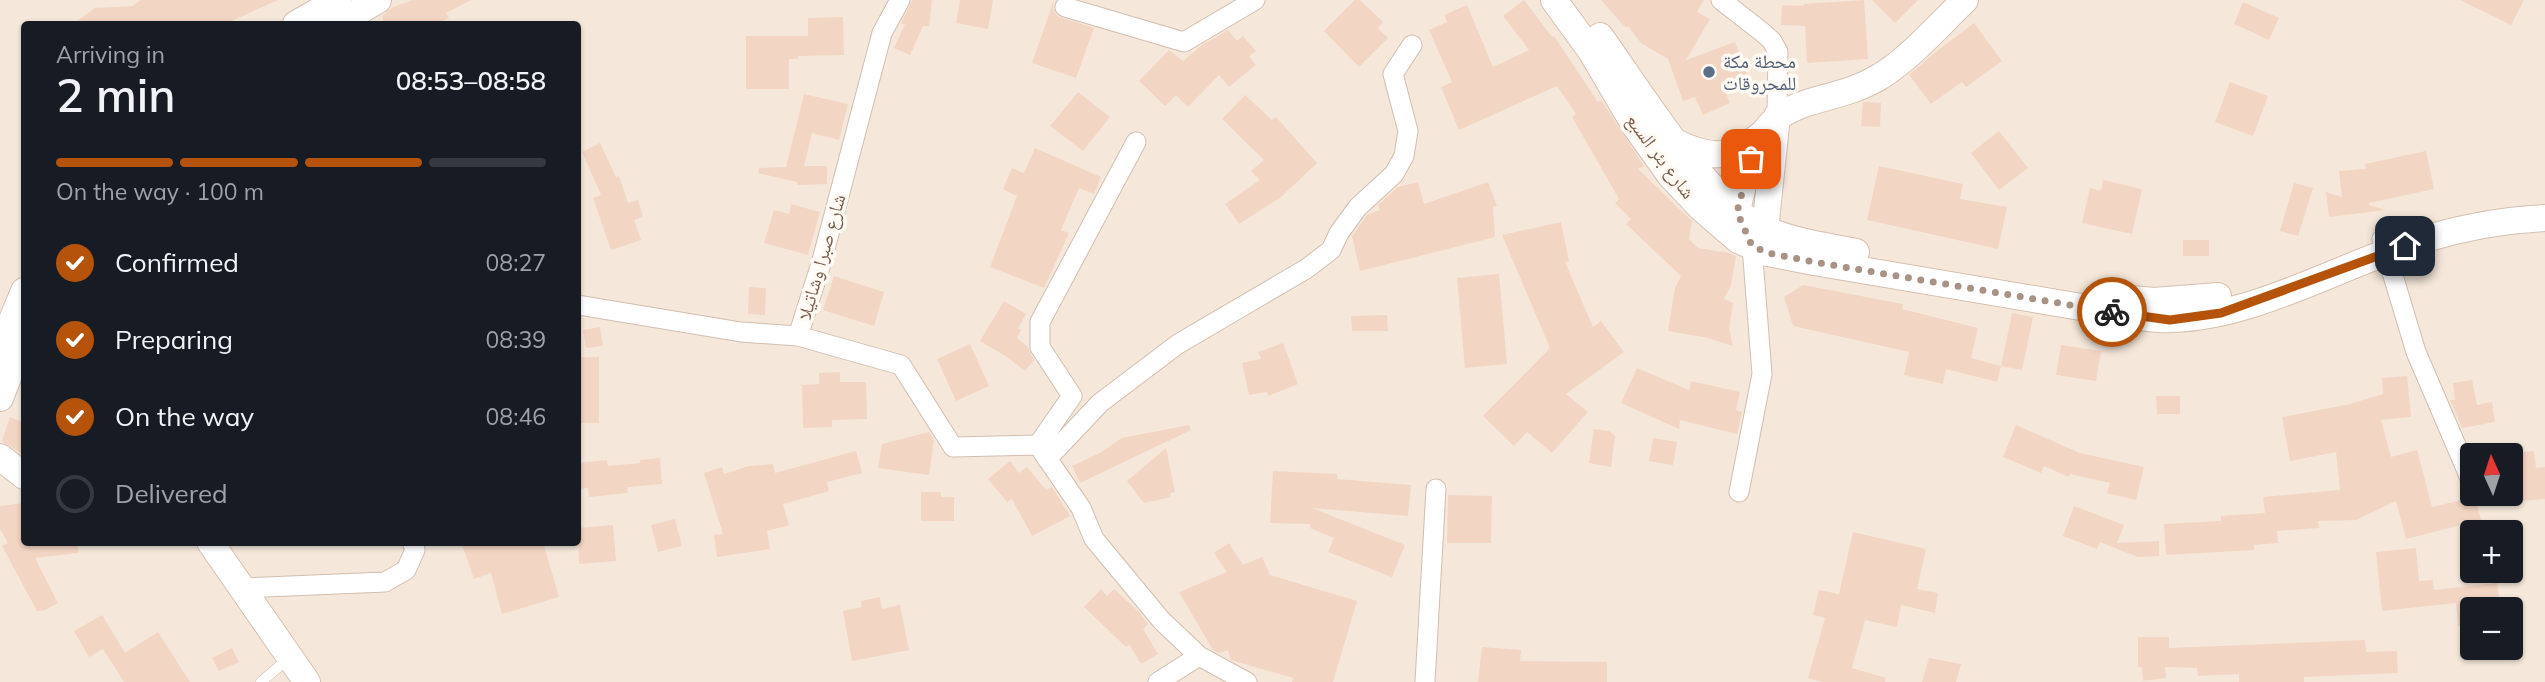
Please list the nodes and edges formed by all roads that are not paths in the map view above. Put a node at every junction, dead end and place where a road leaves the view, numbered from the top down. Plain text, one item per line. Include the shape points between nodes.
1 (338, 0) edge
2 (378, 0) edge
3 (900, 0) edge
4 (1255, 0) edge
5 (1554, 0) edge
6 (1574, 0) edge
7 (1721, 0) edge
8 (1965, 0) edge
9 (1065, 7) dead end
10 (301, 21) edge
11 (342, 21) edge
12 (1412, 45) dead end
13 (1769, 125) junction
14 (1136, 142) dead end
15 (1675, 142) junction
16 (2545, 206) edge
17 (1737, 212) junction
18 (2545, 218) edge
19 (1758, 238) junction
20 (2384, 246) junction
21 (21, 298) edge
22 (581, 305) edge
23 (797, 336) junction
24 (21, 345) edge
25 (0, 349) edge
26 (0, 398) edge
27 (1042, 452) junction
28 (2460, 455) edge
29 (0, 457) edge
30 (21, 476) edge
31 (21, 480) edge
32 (0, 485) edge
33 (1436, 489) dead end
34 (1739, 492) dead end
35 (213, 546) edge
36 (414, 546) edge
37 (242, 588) junction
38 (1199, 656) junction
39 (290, 657) junction
40 (261, 682) edge
41 (307, 682) edge
42 (1158, 682) edge
43 (1247, 682) edge
44 (1424, 682) edge

1 - 10 street
2 - 11 street
3 - 23 street, شارع صبرا وشاتيلا via 882,33 821,264
4 - 9 street via 1184,42
5 - 19 street, شارع بئر السبع via 1670,175 1738,240
6 - 15 street, شارع بئر السبع
7 - 13 street via 1772,41 1778,52
8 - 13 street via 1879,77 1797,106
12 - 27 street via 1393,74 1408,131 1404,156 1394,174 1359,207 1331,250 1178,344
13 - 15 street via 1744,149 1731,153 1693,151
13 - 17 street via 1751,159
13 - 19 street
14 - 27 street via 1040,322 1040,347 1072,396
15 - 17 street, شارع بئر السبع
16 - 20 street, شارع بئر السبع via 2470,211 2417,225
17 - 19 street, شارع بئر السبع
18 - 20 street, شارع بئر السبع via 2474,226
19 - 20 street, شارع بئر السبع via 1794,240 1985,276 2154,301 2228,294
19 - 34 street via 1762,374
20 - 28 street via 2416,352
21 - 25 street
22 - 23 street via 741,332
23 - 27 street, شارع صبرا وشاتيلا via 901,365 953,447
24 - 26 street
27 - 38 street via 1081,509 1094,539 1171,632
29 - 30 street
31 - 32 street
33 - 44 street
35 - 37 street
36 - 37 street via 406,570 385,582
37 - 39 street
38 - 42 street
38 - 43 street
39 - 40 lane
39 - 41 street

